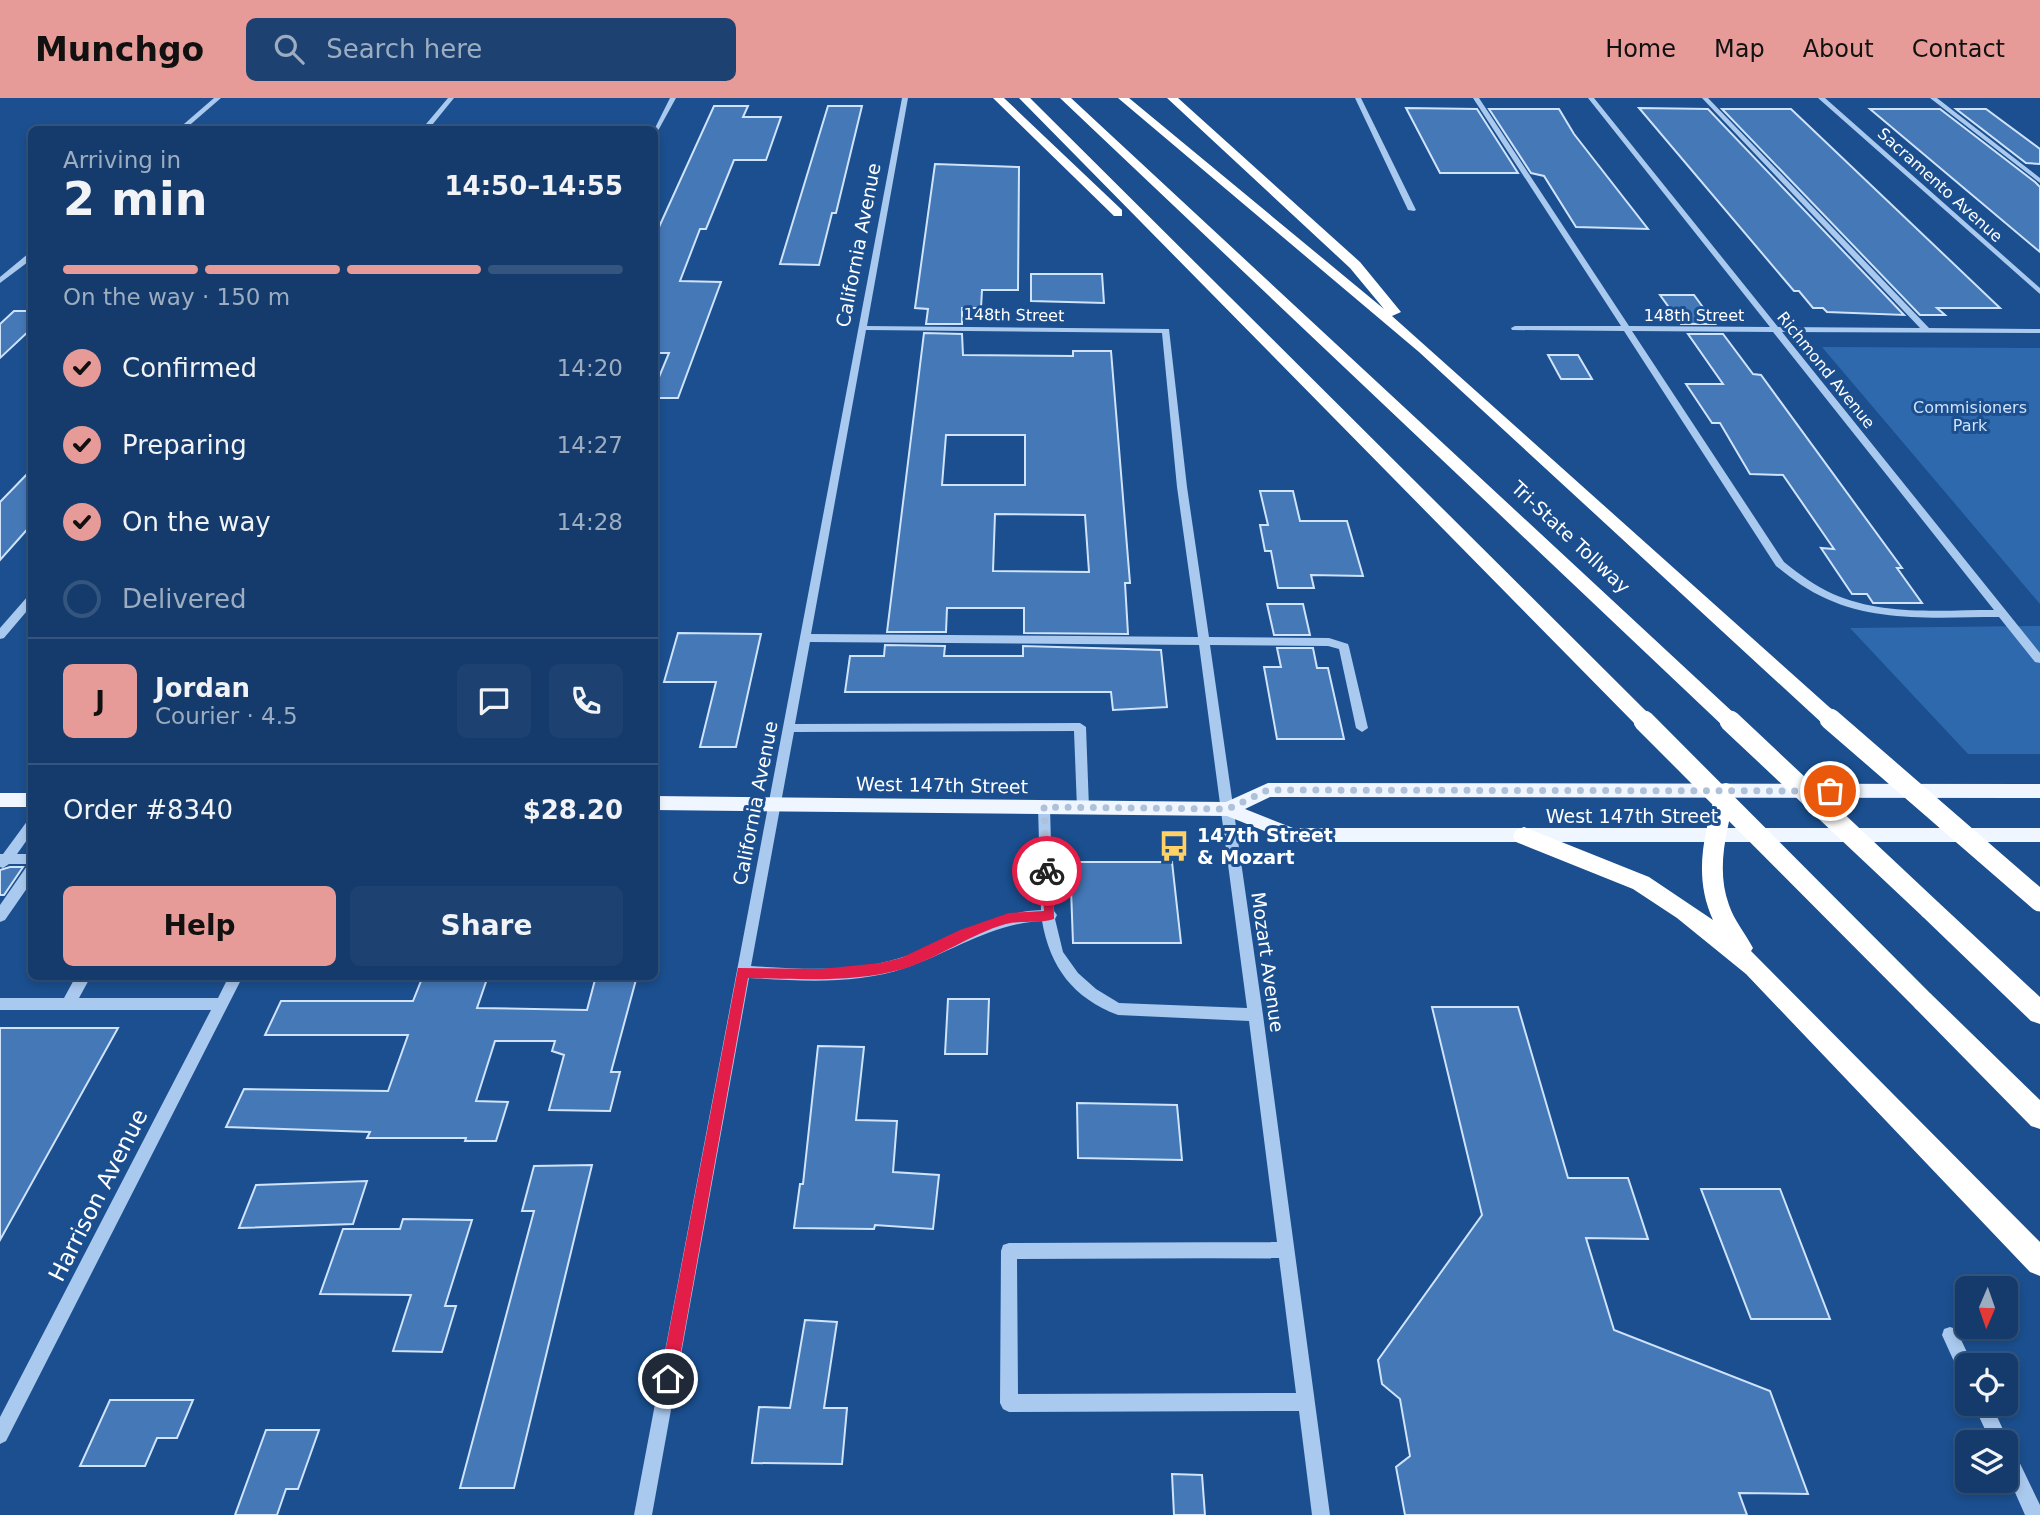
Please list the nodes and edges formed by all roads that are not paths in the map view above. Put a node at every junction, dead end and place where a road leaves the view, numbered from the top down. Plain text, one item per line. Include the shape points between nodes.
1 (218, 98) edge
2 (451, 98) edge
3 (673, 98) edge
4 (905, 98) edge
5 (998, 98) edge
6 (1024, 98) edge
7 (1065, 98) edge
8 (1123, 98) edge
9 (1172, 98) edge
10 (1357, 98) edge
11 (1476, 98) edge
12 (1591, 98) edge
13 (1705, 98) edge
14 (1821, 98) edge
15 (1933, 98) edge
16 (185, 126) edge
17 (428, 126) edge
18 (658, 128) edge
19 (2040, 181) edge
20 (1412, 211) dead end
21 (1127, 222) dead end
22 (1157, 251) dead end
23 (28, 258) edge
24 (0, 281) edge
25 (2040, 292) edge
26 (1220, 296) junction
27 (862, 328) junction
28 (1515, 328) dead end
29 (1627, 329) junction
30 (1776, 330) junction
31 (1166, 331) joint
32 (1927, 331) junction
33 (2040, 331) edge
34 (1424, 349) junction
35 (28, 603) edge
36 (2001, 613) junction
37 (0, 635) edge
38 (805, 638) junction
39 (1204, 639) junction
40 (2039, 659) edge
41 (1362, 727) dead end
42 (788, 728) junction
43 (1726, 791) junction
44 (2040, 791) edge
45 (0, 800) edge
46 (28, 800) edge
47 (658, 803) edge
48 (774, 804) junction
49 (1044, 807) junction
50 (1083, 808) junction
51 (1228, 809) junction
52 (28, 828) edge
53 (2040, 835) edge
54 (1524, 836) junction
55 (1715, 838) junction
56 (28, 859) edge
57 (2, 861) edge
58 (28, 875) edge
59 (2040, 901) edge
60 (5, 902) edge
61 (1050, 915) junction
62 (0, 916) edge
63 (1754, 967) junction
64 (743, 972) junction
65 (82, 980) edge
66 (234, 980) edge
67 (0, 1004) edge
68 (68, 1004) junction
69 (221, 1004) junction
70 (2040, 1013) edge
71 (1256, 1016) junction
72 (2040, 1117) edge
73 (1287, 1250) junction
74 (2040, 1262) edge
75 (1950, 1335) dead end
76 (1958, 1353) edge
77 (1306, 1402) junction
78 (0, 1435) edge
79 (2018, 1479) edge
80 (643, 1515) edge
81 (1321, 1515) edge
82 (2035, 1515) edge

1 - 16 street
2 - 17 street
3 - 18 street
4 - 27 street, California Avenue
5 - 21 highway
6 - 26 highway
7 - 70 highway, Tri-State Tollway, bridge
8 - 34 highway, Tri-State Tollway
9 - 34 highway via 1355,265
10 - 20 street
11 - 29 street
12 - 30 street, Richmond Avenue
13 - 32 street
14 - 25 street, Sacramento Avenue
15 - 19 street
22 - 26 highway
23 - 24 street
26 - 72 highway, bridge
27 - 31 street, 148th Street
27 - 38 street, California Avenue
28 - 29 street, 148th Street
29 - 30 street, 148th Street
29 - 36 street via 1780,564 1800,582 1843,603 1879,612
30 - 32 street, 148th Street
30 - 36 street, Richmond Avenue
31 - 39 street, Mozart Avenue
32 - 33 street, 148th Street
34 - 59 highway, Tri-State Tollway, bridge via 1830,719
35 - 37 street
36 - 40 street, Richmond Avenue
38 - 39 street
38 - 42 street, California Avenue
39 - 41 street via 1329,642 1344,648
39 - 51 street, Mozart Avenue
42 - 48 street, California Avenue
42 - 50 street via 1080,727
43 - 44 main road, West 147th Street
43 - 51 main road, West 147th Street via 1268,790
43 - 55 highway
45 - 46 main road
47 - 48 main road, West 147th Street
48 - 49 main road, West 147th Street
48 - 64 street, California Avenue
49 - 50 main road, West 147th Street
49 - 61 street
50 - 51 main road, West 147th Street
51 - 54 main road, West 147th Street via 1292,835
51 - 71 street, Mozart Avenue
52 - 57 street
53 - 55 main road, West 147th Street
54 - 55 main road, West 147th Street
54 - 63 highway via 1642,883
55 - 63 highway via 1708,868 1713,891 1728,927
56 - 57 street
58 - 60 street
60 - 62 street
61 - 64 street via 1009,918 880,969 821,974
61 - 71 street via 1057,956 1100,1001 1118,1009 1147,1012
63 - 74 highway
64 - 80 street, California Avenue
65 - 68 street
66 - 69 street, Harrison Avenue
67 - 68 street
68 - 69 street
69 - 78 street, Harrison Avenue
71 - 73 street, Mozart Avenue
73 - 77 street, Mozart Avenue
73 - 77 street via 1009,1251 1009,1403
75 - 76 street
77 - 81 street, Mozart Avenue
79 - 82 street

